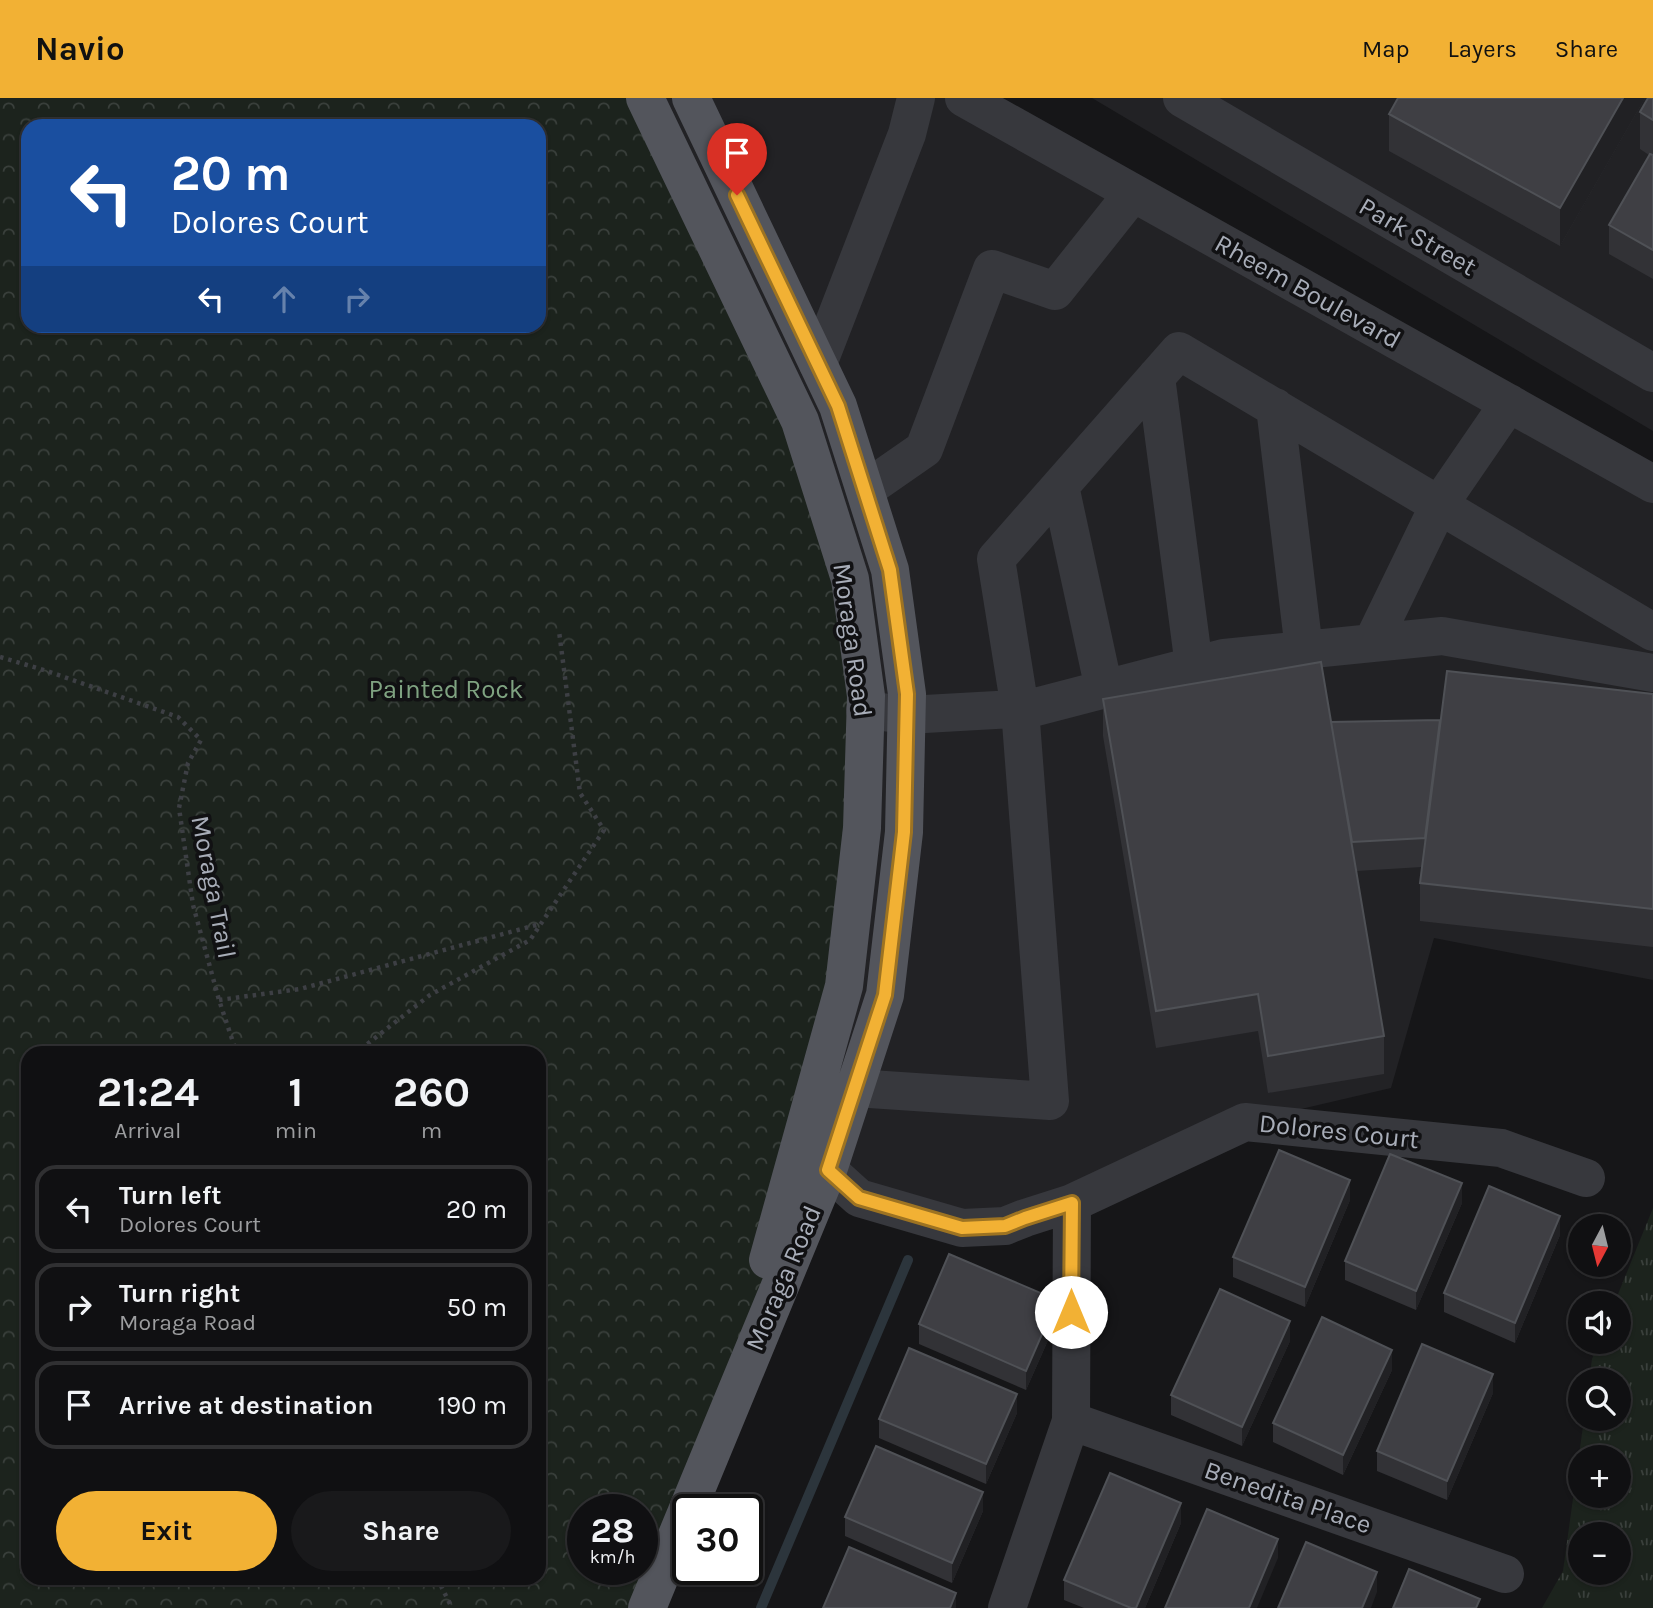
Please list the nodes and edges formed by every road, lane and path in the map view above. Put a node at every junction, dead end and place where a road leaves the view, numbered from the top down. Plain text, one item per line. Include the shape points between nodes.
1 (645, 98) edge
2 (691, 98) edge
3 (916, 98) edge
4 (964, 98) edge
5 (1182, 98) edge
6 (1133, 193) junction
7 (818, 364) junction
8 (1653, 373) edge
9 (1156, 377) junction
10 (1509, 403) junction
11 (1275, 408) junction
12 (1653, 484) edge
13 (1060, 486) junction
14 (865, 490) junction
15 (1439, 505) junction
16 (559, 631) dead end
17 (1653, 632) edge
18 (1372, 643) junction
19 (1304, 650) junction
20 (0, 657) edge
21 (1194, 666) junction
22 (1653, 673) edge
23 (1104, 689) junction
24 (1020, 709) junction
25 (865, 710) junction
26 (906, 715) junction
27 (541, 923) junction
28 (219, 1000) junction
29 (234, 1046) edge
30 (364, 1046) edge
31 (855, 1088) junction
32 (828, 1170) junction
33 (1586, 1178) dead end
34 (1072, 1203) junction
35 (725, 1417) junction
36 (1071, 1421) junction
37 (1505, 1574) dead end
38 (441, 1585) edge
39 (452, 1608) edge
40 (647, 1608) edge
41 (1007, 1608) edge

1 - 25 main road, Moraga Road via 800,421 850,579
2 - 7 main road, Moraga Road
3 - 7 street via 907,134
4 - 6 street, Rheem Boulevard
5 - 8 street, Park Street
6 - 10 street, Rheem Boulevard
6 - 14 street via 1055,291 992,269 924,449
7 - 14 main road, Moraga Road via 838,406
9 - 11 street via 1179,351
9 - 13 street
9 - 21 street
10 - 12 street, Rheem Boulevard
10 - 15 street
11 - 15 street
11 - 19 street
13 - 23 street
13 - 24 street via 996,559
14 - 26 main road, Moraga Road via 890,570
15 - 17 street
15 - 18 street
16 - 27 path via 580,793 604,830
18 - 19 street
18 - 22 street via 1442,636
19 - 21 street via 1224,658
20 - 28 path, Moraga Trail via 178,717 201,740 188,764 178,808 192,905
21 - 23 street
23 - 24 street
24 - 26 street
24 - 31 street via 1050,1101
25 - 26 street
25 - 35 main road, Moraga Road via 862,828 844,986
26 - 31 main road, Moraga Road via 904,832 885,995
27 - 28 path via 300,989
27 - 30 path via 530,940 430,995
28 - 29 path, Moraga Trail
31 - 32 main road, Moraga Road
32 - 34 street, Dolores Court via 859,1198 962,1228 1005,1226
32 - 35 main road, Moraga Road
33 - 34 street, Dolores Court via 1501,1147 1245,1122
34 - 36 street
35 - 40 main road, Moraga Road
36 - 37 street, Benedita Place
36 - 41 street
38 - 39 path

